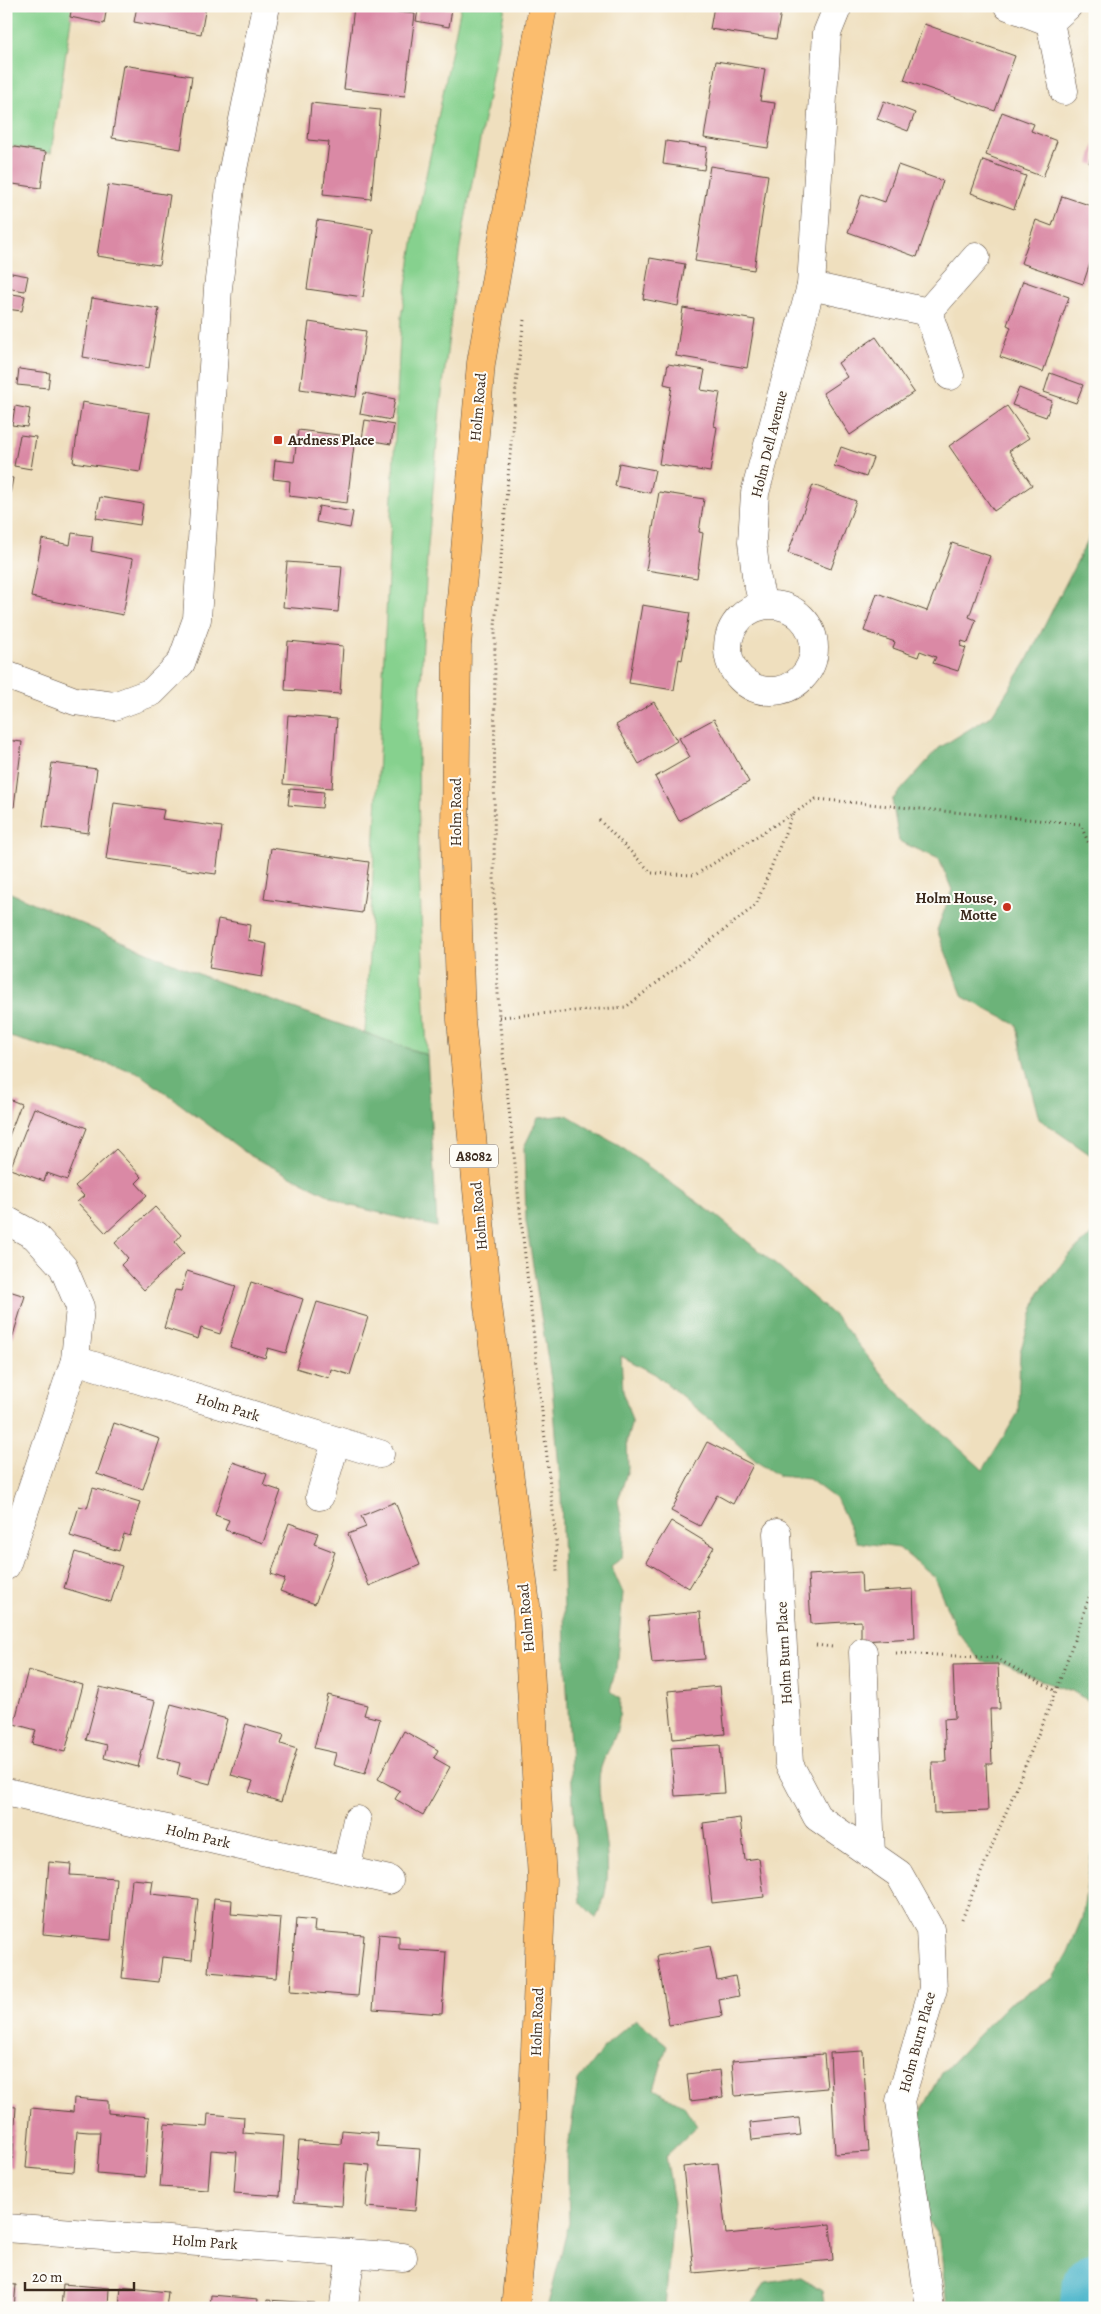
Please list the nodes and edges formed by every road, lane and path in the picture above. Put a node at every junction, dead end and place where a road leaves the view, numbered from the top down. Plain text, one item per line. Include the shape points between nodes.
1 (266, 6) edge
2 (543, 6) edge
3 (838, 6) edge
4 (1008, 6) edge
5 (1059, 14) edge
6 (1064, 91) dead end
7 (976, 257) dead end
8 (811, 286) junction
9 (928, 312) junction
10 (525, 316) dead end
11 (950, 376) dead end
12 (763, 605) dead end
13 (6, 675) edge
14 (793, 813) junction
15 (598, 820) dead end
16 (1095, 857) edge
17 (499, 1016) junction
18 (6, 1220) edge
19 (75, 1360) junction
20 (336, 1441) junction
21 (380, 1454) dead end
22 (320, 1496) dead end
23 (777, 1532) dead end
24 (6, 1566) edge
25 (558, 1579) dead end
26 (1095, 1581) edge
27 (783, 1640) junction
28 (863, 1652) junction
29 (1056, 1691) junction
30 (6, 1792) edge
31 (357, 1820) dead end
32 (871, 1855) junction
33 (346, 1870) junction
34 (389, 1880) dead end
35 (959, 1926) dead end
36 (6, 2228) edge
37 (351, 2253) junction
38 (403, 2257) dead end
39 (344, 2305) dead end
40 (515, 2308) edge
41 (930, 2308) edge

1 - 13 street via 231,179 218,288 197,618 181,663 152,692 114,706 75,702
2 - 40 main road, Holm Road / A8082 via 482,363 457,646 455,833 461,1020 488,1306 527,1613 542,1880 531,2149
3 - 8 street, Holm Dell Avenue via 827,33
4 - 5 street
5 - 6 street
7 - 9 street
8 - 9 street
8 - 12 street, Holm Dell Avenue via 755,493 752,542
9 - 11 street
10 - 17 path via 495,626 494,896
14 - 15 path via 695,875 652,874
14 - 16 path via 816,799 1080,824
14 - 17 path via 756,905 626,1007
17 - 25 path
18 - 19 street via 35,1236 63,1267 80,1307
19 - 20 street, Holm Park
19 - 24 street
20 - 21 street, Holm Park
20 - 22 street
23 - 27 street, Holm Burn Place
26 - 29 path
27 - 28 path
27 - 32 street, Holm Burn Place via 789,1764 817,1817
28 - 29 path via 996,1658
28 - 32 street
29 - 35 path
30 - 33 street, Holm Park
31 - 33 street
32 - 41 street, Holm Burn Place via 899,1874 930,1929 933,1989 900,2101
33 - 34 street, Holm Park
36 - 37 street, Holm Park
37 - 38 street, Holm Park
37 - 39 street

